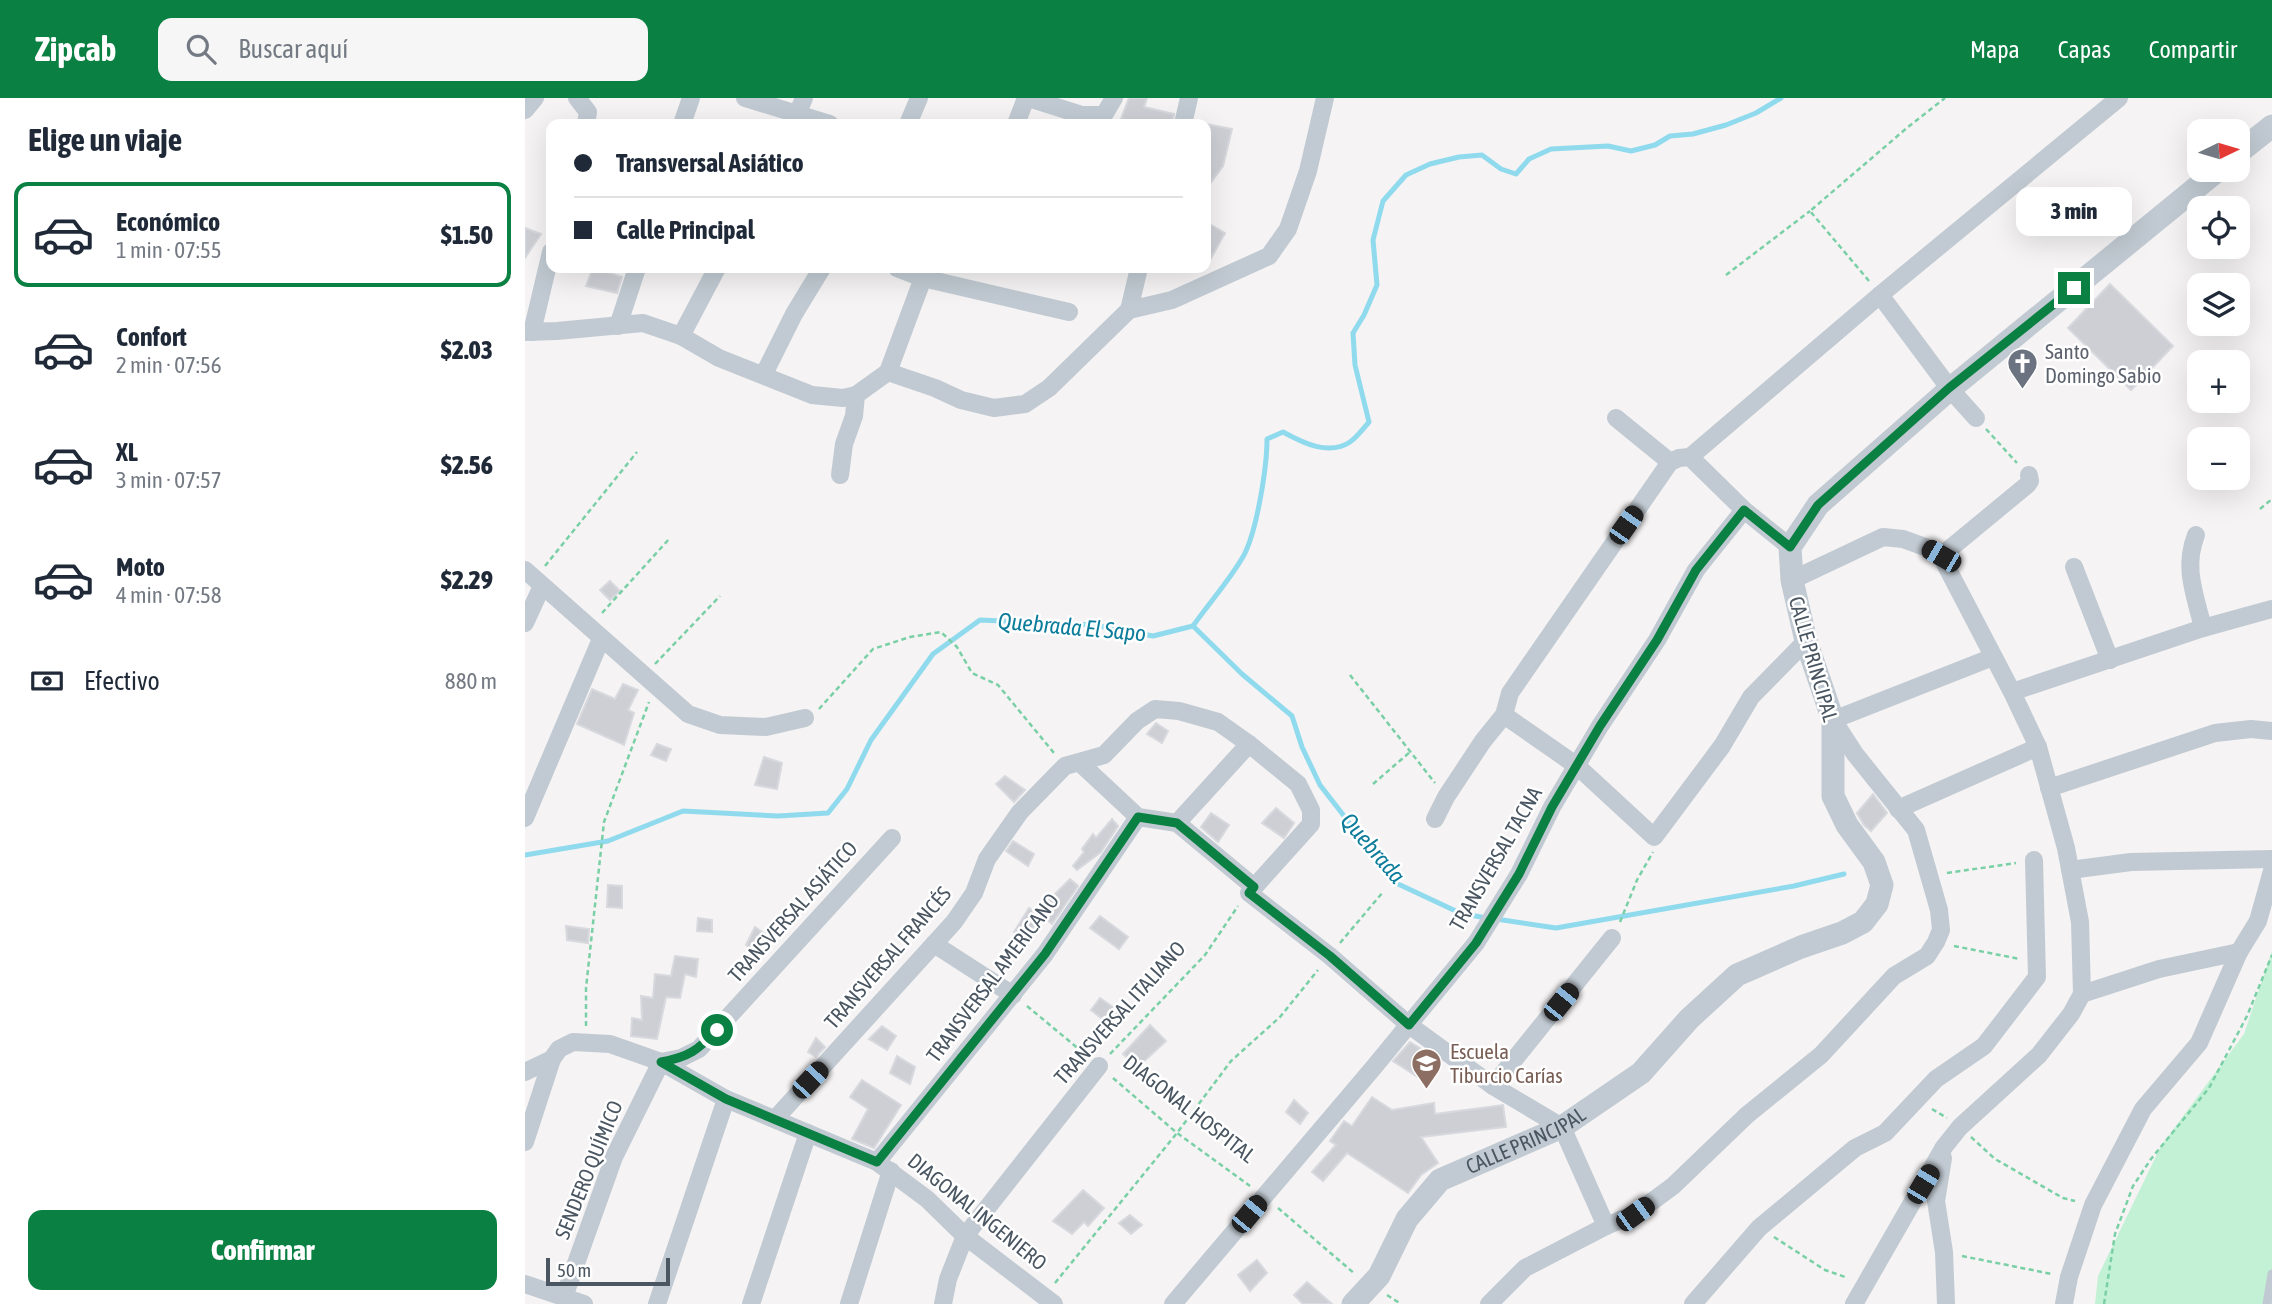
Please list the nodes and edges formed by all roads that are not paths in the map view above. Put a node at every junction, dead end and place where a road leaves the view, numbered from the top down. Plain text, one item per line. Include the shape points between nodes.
1 (535, 98) edge
2 (577, 98) edge
3 (691, 98) edge
4 (745, 98) edge
5 (804, 98) edge
6 (919, 98) edge
7 (1027, 98) edge
8 (1114, 98) edge
9 (1189, 98) edge
10 (1325, 98) edge
11 (2119, 98) edge
12 (525, 110) edge
13 (587, 119) edge
14 (685, 119) edge
15 (793, 119) edge
16 (795, 119) edge
17 (910, 119) edge
18 (1018, 119) edge
19 (1184, 119) edge
20 (2272, 126) edge
21 (2251, 143) edge
22 (2203, 182) edge
23 (546, 269) edge
24 (635, 273) edge
25 (714, 273) edge
26 (819, 273) edge
27 (926, 273) edge
28 (1138, 273) edge
29 (1880, 295) junction
30 (1129, 310) junction
31 (1069, 312) dead end
32 (618, 326) junction
33 (529, 332) edge
34 (681, 336) junction
35 (888, 372) junction
36 (764, 374) junction
37 (1949, 388) junction
38 (856, 395) junction
39 (1616, 418) dead end
40 (1976, 418) road end
41 (1690, 457) junction
42 (1670, 462) junction
43 (840, 475) dead end
44 (2029, 475) road end
45 (1744, 510) junction
46 (2196, 534) dead end
47 (1790, 547) junction
48 (1941, 556) junction
49 (2074, 567) dead end
50 (534, 578) edge
51 (1791, 580) junction
52 (2272, 609) edge
53 (525, 623) edge
54 (2203, 628) junction
55 (595, 633) junction
56 (1806, 640) junction
57 (1993, 657) junction
58 (2110, 660) junction
59 (2012, 692) junction
60 (1504, 715) junction
61 (805, 718) road end
62 (1833, 720) junction
63 (2272, 731) edge
64 (1249, 744) junction
65 (2038, 747) junction
66 (1072, 765) junction
67 (1577, 766) junction
68 (2049, 788) junction
69 (1898, 809) junction
70 (1138, 817) junction
71 (525, 818) edge
72 (1435, 818) dead end
73 (1177, 823) junction
74 (892, 838) dead end
75 (2272, 859) edge
76 (2034, 860) road end
77 (2070, 870) junction
78 (2272, 871) edge
79 (1251, 890) junction
80 (1612, 937) road end
81 (934, 944) junction
82 (2239, 952) junction
83 (2082, 994) junction
84 (1013, 995) junction
85 (1409, 1025) junction
86 (552, 1059) junction
87 (661, 1062) junction
88 (1099, 1066) road end
89 (525, 1072) edge
90 (1493, 1086) junction
91 (726, 1099) junction
92 (775, 1119) junction
93 (1562, 1127) junction
94 (808, 1133) junction
95 (525, 1142) edge
96 (1944, 1147) junction
97 (884, 1167) junction
98 (1606, 1226) junction
99 (965, 1236) junction
100 (2272, 1274) edge
101 (525, 1284) edge
102 (542, 1297) edge
103 (564, 1297) junction
104 (1047, 1301) edge
105 (585, 1304) edge
106 (657, 1304) edge
107 (751, 1304) edge
108 (849, 1304) edge
109 (943, 1304) edge
110 (1173, 1304) edge
111 (1353, 1304) edge
112 (1489, 1304) edge
113 (1693, 1304) edge
114 (1856, 1304) edge
115 (1946, 1304) edge
116 (2064, 1304) edge
117 (2267, 1304) edge

1 - 12 street
2 - 13 street via 588,112
3 - 14 street
4 - 15 street
5 - 16 street
6 - 17 street
7 - 8 street via 1083,115 1104,115
7 - 18 street
9 - 19 street
10 - 30 street via 1288,229 1269,256 1172,300
11 - 29 street
20 - 21 street
22 - 37 street
23 - 33 street
24 - 32 street
25 - 34 street
26 - 36 street
27 - 31 street
27 - 35 street
28 - 30 street
29 - 37 street
29 - 41 street
30 - 35 street via 1049,388 1025,404 994,408
32 - 33 street
32 - 34 street via 643,323
34 - 36 street via 719,359
35 - 38 street
36 - 38 street via 812,395
37 - 40 street
37 - 47 street via 1818,505
38 - 43 street
39 - 42 street
41 - 42 street
41 - 45 street
42 - 60 street via 1510,694
44 - 48 street via 2027,485
45 - 47 street
45 - 67 street, TRANSVERSAL TACNA via 1696,570
46 - 54 street via 2189,552 2191,580
47 - 51 street, CALLE PRINCIPAL
48 - 51 street via 1903,539 1883,537
48 - 57 street
49 - 58 street
50 - 53 street
50 - 55 street
51 - 56 street, CALLE PRINCIPAL
52 - 54 street
54 - 58 street
55 - 61 street via 688,714 720,724 766,727
55 - 71 street
56 - 62 street, CALLE PRINCIPAL
56 - 67 street via 1751,697 1722,746 1654,837
57 - 59 street
57 - 62 street
58 - 59 street
59 - 65 street
60 - 67 street
60 - 72 street
62 - 69 street
62 - 93 street, CALLE PRINCIPAL via 1833,796 1874,862 1882,884 1877,904 1863,922 1842,933 1737,975 1641,1073
63 - 68 street via 2215,733
64 - 66 street, TRANSVERSAL FRANCÉS via 1219,722 1179,710 1155,709 1104,755
64 - 73 street
64 - 79 street via 1298,785 1311,810 1311,824
65 - 68 street
65 - 69 street
66 - 70 street
66 - 81 street, TRANSVERSAL FRANCÉS via 1020,812 987,859 974,893
67 - 85 street, TRANSVERSAL TACNA via 1476,943
68 - 77 street
69 - 98 street via 1916,830 1939,910 1941,930 1927,956 1894,976 1821,1055 1673,1186 1635,1214
70 - 73 street
70 - 84 street, TRANSVERSAL AMERICANO
73 - 79 street
74 - 87 street, TRANSVERSAL ASIÁTICO via 699,1049
75 - 77 street via 2131,862
76 - 113 street via 2037,977 1984,1046 1937,1079 1885,1133 1855,1148 1759,1228
77 - 83 street via 2080,922
78 - 82 street via 2258,921
79 - 85 street
80 - 90 street
81 - 84 street
81 - 92 street, TRANSVERSAL FRANCÉS
82 - 83 street via 2159,969
82 - 116 street via 2199,1043 2143,1109 2093,1205
83 - 96 street via 2039,1055
84 - 97 street, TRANSVERSAL AMERICANO
85 - 90 street
85 - 110 street, TRANSVERSAL TACNA
86 - 87 street, DIAGONAL INGENIERO via 559,1049 586,1041 610,1044
86 - 89 street
86 - 95 street
87 - 91 street, DIAGONAL INGENIERO
87 - 103 street, SENDERO QUÍMICO via 614,1157
88 - 99 street, TRANSVERSAL ITALIANO
90 - 93 street
91 - 92 street, DIAGONAL INGENIERO
91 - 106 street
92 - 94 street, DIAGONAL INGENIERO
93 - 98 street
93 - 111 street, CALLE PRINCIPAL via 1440,1180 1406,1219 1379,1276
94 - 97 street, DIAGONAL INGENIERO
94 - 107 street
96 - 114 street
96 - 115 street via 1936,1202
97 - 99 street, DIAGONAL INGENIERO via 927,1199
97 - 108 street
98 - 112 street via 1525,1268
99 - 104 street, DIAGONAL INGENIERO
99 - 109 street, TRANSVERSAL ITALIANO via 947,1279
100 - 117 lane
101 - 102 street
102 - 103 street
103 - 105 street

